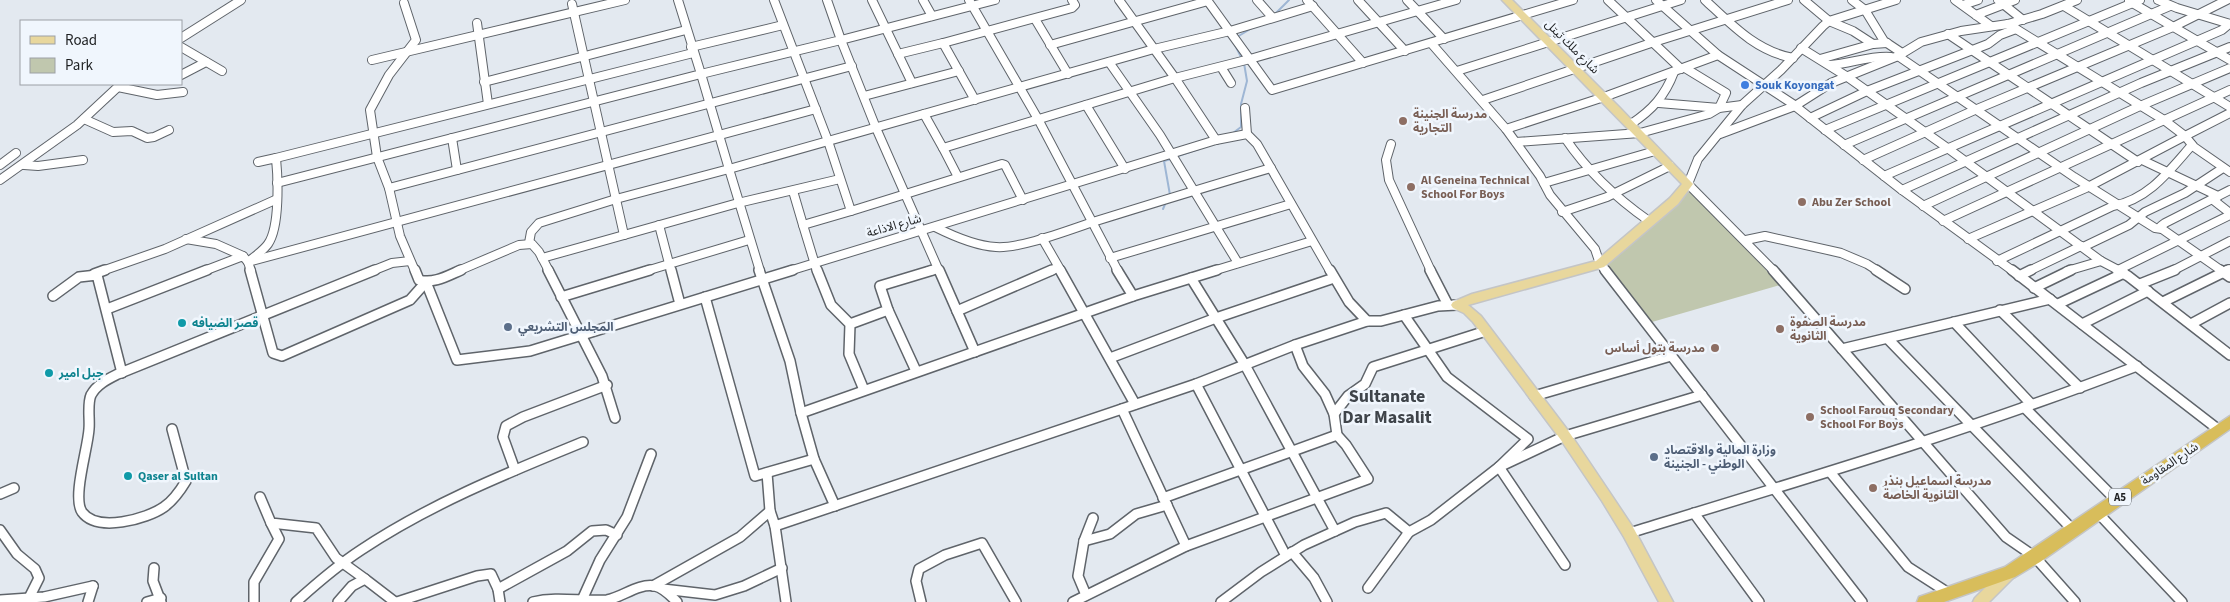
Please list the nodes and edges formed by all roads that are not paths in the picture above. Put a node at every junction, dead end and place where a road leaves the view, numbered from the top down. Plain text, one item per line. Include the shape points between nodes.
1 (241, 0) edge
2 (625, 0) edge
3 (678, 0) edge
4 (774, 0) edge
5 (827, 0) edge
6 (872, 0) edge
7 (923, 0) edge
8 (995, 0) edge
9 (1072, 0) edge
10 (1119, 0) edge
11 (1257, 0) edge
12 (1358, 0) edge
13 (1407, 0) edge
14 (1456, 0) edge
15 (1507, 0) edge
16 (1572, 0) edge
17 (1608, 0) edge
18 (1656, 0) edge
19 (1681, 0) edge
20 (1705, 0) edge
21 (1788, 0) edge
22 (1804, 0) edge
23 (1852, 0) edge
24 (1896, 0) edge
25 (1955, 0) edge
26 (1978, 0) edge
27 (2015, 0) edge
28 (2140, 0) edge
29 (2158, 0) edge
30 (2227, 0) edge
31 (1208, 1) edge
32 (2001, 2) edge
33 (2070, 2) edge
34 (2130, 2) edge
35 (404, 3) dead end
36 (971, 3) edge
37 (1310, 3) edge
38 (1662, 6) junction
39 (1963, 6) junction
40 (2170, 6) junction
41 (572, 7) junction
42 (1865, 10) junction
43 (1418, 11) junction
44 (2152, 14) junction
45 (2199, 14) junction
46 (1523, 15) junction
47 (1976, 15) junction
48 (932, 16) junction
49 (1272, 17) junction
50 (1627, 17) junction
51 (1034, 19) junction
52 (1727, 19) junction
53 (2022, 20) junction
54 (1134, 21) junction
55 (1829, 21) junction
56 (477, 22) dead end
57 (1378, 22) junction
58 (2088, 22) junction
59 (2008, 24) junction
60 (2230, 24) edge
61 (783, 25) junction
62 (1991, 26) junction
63 (2173, 27) junction
64 (885, 28) junction
65 (2016, 29) junction
66 (686, 30) junction
67 (987, 31) junction
68 (1230, 31) junction
69 (1689, 31) junction
70 (1338, 33) junction
71 (1948, 34) junction
72 (2107, 34) junction
73 (479, 35) junction
74 (182, 37) edge
75 (1444, 39) junction
76 (841, 40) junction
77 (2196, 40) junction
78 (1549, 41) junction
79 (1654, 42) junction
80 (2038, 42) junction
81 (943, 43) junction
82 (1431, 43) junction
83 (1887, 43) junction
84 (1873, 44) junction
85 (1050, 45) junction
86 (2126, 46) junction
87 (2230, 46) edge
88 (182, 48) edge
89 (1801, 48) junction
90 (1154, 49) junction
91 (692, 50) junction
92 (1971, 50) junction
93 (794, 51) junction
94 (1405, 51) junction
95 (407, 52) junction
96 (2058, 53) junction
97 (2217, 53) junction
98 (898, 54) junction
99 (584, 55) junction
100 (1718, 55) junction
101 (1899, 55) junction
102 (1793, 58) junction
103 (1250, 59) junction
104 (1820, 59) junction
105 (372, 60) dead end
106 (2150, 60) junction
107 (2230, 60) edge
108 (206, 62) junction
109 (1109, 62) junction
110 (1989, 62) junction
111 (1363, 63) junction
112 (1830, 65) junction
113 (852, 66) junction
114 (1220, 67) junction
115 (2079, 67) junction
116 (1576, 68) junction
117 (2230, 68) edge
118 (1680, 70) junction
119 (1922, 70) junction
120 (222, 71) dead end
121 (959, 71) junction
122 (1457, 71) junction
123 (2170, 72) junction
124 (182, 74) edge
125 (701, 74) junction
126 (1068, 74) junction
127 (2008, 75) junction
128 (1846, 76) junction
129 (589, 78) junction
130 (1175, 78) junction
131 (804, 79) junction
132 (2100, 81) junction
133 (484, 82) junction
134 (912, 83) junction
135 (1231, 83) dead end
136 (1940, 83) junction
137 (1764, 84) junction
138 (2191, 84) junction
139 (119, 85) edge
140 (1020, 88) junction
141 (2029, 89) junction
142 (1132, 90) junction
143 (2230, 90) edge
144 (1867, 91) junction
145 (183, 92) dead end
146 (1601, 94) junction
147 (1726, 94) junction
148 (2120, 94) junction
149 (864, 96) junction
150 (1957, 96) junction
151 (2213, 98) junction
152 (975, 100) junction
153 (1482, 100) junction
154 (595, 101) junction
155 (709, 103) junction
156 (1659, 103) junction
157 (2050, 103) junction
158 (488, 104) junction
159 (1743, 104) junction
160 (1885, 104) junction
161 (1086, 105) junction
162 (1796, 106) junction
163 (2140, 106) junction
164 (2230, 107) edge
165 (1245, 108) dead end
166 (1719, 108) junction
167 (816, 109) junction
168 (1977, 109) junction
169 (2230, 113) edge
170 (924, 114) junction
171 (2071, 116) junction
172 (1810, 118) junction
173 (1905, 118) junction
174 (84, 119) junction
175 (1038, 119) junction
176 (2164, 120) junction
177 (1631, 124) junction
178 (2000, 125) junction
179 (876, 128) junction
180 (1506, 129) junction
181 (169, 130) dead end
182 (1825, 130) junction
183 (2091, 130) junction
184 (602, 131) junction
185 (1924, 132) junction
186 (1640, 133) junction
187 (372, 134) junction
188 (719, 134) junction
189 (1247, 134) junction
190 (1720, 134) junction
191 (2185, 136) junction
192 (452, 138) junction
193 (1565, 138) junction
194 (2020, 139) junction
195 (1216, 140) junction
196 (828, 141) junction
197 (1516, 142) junction
198 (2110, 143) junction
199 (1391, 144) dead end
200 (1844, 145) junction
201 (2192, 145) junction
202 (1946, 147) junction
203 (943, 148) junction
204 (1655, 151) junction
205 (2040, 152) junction
206 (16, 153) dead end
207 (1173, 154) junction
208 (377, 157) junction
209 (276, 158) junction
210 (83, 160) dead end
211 (1863, 160) junction
212 (2140, 161) junction
213 (258, 162) dead end
214 (1966, 162) junction
215 (2, 164) edge
216 (609, 164) junction
217 (24, 165) junction
218 (1670, 166) junction
219 (2060, 167) junction
220 (1271, 168) junction
221 (729, 169) junction
222 (1125, 169) junction
223 (457, 170) junction
224 (2227, 170) edge
225 (1588, 171) junction
226 (12, 172) junction
227 (2170, 172) junction
228 (1884, 176) junction
229 (1985, 176) junction
230 (958, 177) junction
231 (840, 179) junction
232 (0, 180) edge
233 (1544, 182) junction
234 (277, 183) junction
235 (1688, 184) junction
236 (2197, 184) junction
237 (1073, 185) junction
238 (2089, 186) junction
239 (389, 188) junction
240 (1193, 190) junction
241 (1902, 190) junction
242 (2230, 190) edge
243 (2006, 191) junction
244 (793, 192) junction
245 (907, 194) junction
246 (1612, 195) junction
247 (2215, 198) junction
248 (616, 199) junction
249 (275, 200) junction
250 (1023, 200) junction
251 (738, 203) junction
252 (1291, 204) junction
253 (2117, 204) junction
254 (1923, 206) junction
255 (851, 210) junction
256 (2033, 210) junction
257 (1562, 212) junction
258 (2230, 214) edge
259 (2138, 217) junction
260 (1942, 220) junction
261 (396, 221) junction
262 (1649, 221) junction
263 (1092, 222) junction
264 (659, 225) junction
265 (803, 225) junction
266 (935, 227) junction
267 (1215, 227) junction
268 (2162, 229) junction
269 (921, 231) junction
270 (2061, 231) junction
271 (624, 235) junction
272 (1042, 238) junction
273 (186, 239) junction
274 (1968, 239) junction
275 (749, 240) junction
276 (1746, 240) junction
277 (1312, 241) junction
278 (2178, 241) junction
279 (2230, 241) edge
280 (529, 243) junction
281 (2082, 247) junction
282 (2200, 257) junction
283 (542, 258) junction
284 (1110, 258) junction
285 (245, 259) junction
286 (410, 261) junction
287 (1997, 261) junction
288 (2101, 261) junction
289 (1238, 262) junction
290 (669, 263) junction
291 (814, 263) junction
292 (1600, 264) junction
293 (1057, 268) junction
294 (937, 269) junction
295 (2121, 271) junction
296 (2228, 273) edge
297 (94, 274) junction
298 (2018, 276) junction
299 (762, 278) junction
300 (1191, 278) junction
301 (1334, 278) junction
302 (426, 282) junction
303 (2140, 284) junction
304 (1905, 288) dead end
305 (2034, 288) junction
306 (2148, 291) junction
307 (53, 296) dead end
308 (705, 296) junction
309 (1133, 296) junction
310 (561, 297) junction
311 (2054, 302) junction
312 (2164, 302) junction
313 (2230, 303) edge
314 (680, 304) junction
315 (1453, 305) junction
316 (107, 309) junction
317 (888, 310) junction
318 (2000, 310) junction
319 (957, 311) junction
320 (1084, 313) junction
321 (1404, 315) junction
322 (263, 317) junction
323 (1216, 318) junction
324 (1367, 321) junction
325 (1954, 322) junction
326 (850, 324) junction
327 (2082, 324) junction
328 (2191, 324) junction
329 (1486, 331) junction
330 (580, 336) junction
331 (1889, 340) junction
332 (1295, 345) junction
333 (1842, 349) junction
334 (1428, 350) junction
335 (975, 352) junction
336 (2230, 355) edge
337 (1671, 356) junction
338 (1110, 358) junction
339 (1244, 365) junction
340 (2137, 366) junction
341 (916, 371) junction
342 (122, 373) junction
343 (1196, 384) junction
344 (607, 385) junction
345 (2080, 388) junction
346 (864, 390) junction
347 (1702, 395) junction
348 (1534, 396) junction
349 (1135, 404) junction
350 (2027, 405) junction
351 (1122, 409) junction
352 (801, 413) junction
353 (1334, 414) junction
354 (616, 418) dead end
355 (1969, 425) junction
356 (2224, 426) edge
357 (172, 429) dead end
358 (1336, 435) junction
359 (1565, 436) junction
360 (1528, 439) junction
361 (1921, 440) junction
362 (583, 442) dead end
363 (1543, 447) junction
364 (1291, 450) junction
365 (651, 454) dead end
366 (814, 459) junction
367 (1499, 467) junction
368 (1241, 469) junction
369 (515, 470) junction
370 (1830, 472) junction
371 (767, 473) junction
372 (14, 488) dead end
373 (1774, 489) junction
374 (0, 494) edge
375 (260, 496) dead end
376 (1316, 500) junction
377 (2116, 500) junction
378 (1165, 501) junction
379 (835, 506) junction
380 (770, 511) junction
381 (1694, 513) junction
382 (2098, 513) junction
383 (1093, 518) dead end
384 (1266, 518) junction
385 (271, 523) junction
386 (775, 526) junction
387 (0, 530) edge
388 (2072, 530) junction
389 (1335, 531) junction
390 (1409, 532) junction
391 (1629, 533) junction
392 (617, 535) junction
393 (1084, 541) junction
394 (1186, 546) junction
395 (1289, 554) junction
396 (2035, 557) junction
397 (340, 564) junction
398 (1564, 565) dead end
399 (154, 568) dead end
400 (782, 568) junction
401 (2010, 572) junction
402 (365, 579) junction
403 (658, 587) junction
404 (1368, 588) dead end
405 (498, 589) junction
406 (1950, 594) junction
407 (1086, 595) junction
408 (1233, 598) edge
409 (28, 599) edge
410 (0, 600) edge
411 (161, 600) edge
412 (582, 600) junction
413 (618, 600) edge
414 (88, 602) edge
415 (147, 602) edge
416 (254, 602) edge
417 (296, 602) edge
418 (338, 602) edge
419 (396, 602) edge
420 (500, 602) edge
421 (533, 602) edge
422 (677, 602) edge
423 (786, 602) edge
424 (921, 602) edge
425 (1016, 602) edge
426 (1073, 602) edge
427 (1221, 602) edge
428 (1327, 602) edge
429 (1666, 602) edge
430 (1759, 602) edge
431 (1862, 602) edge
432 (1924, 602) edge
433 (1980, 602) edge
434 (2075, 602) edge
435 (2182, 602) edge

1 - 74 street
2 - 41 street
3 - 66 street
4 - 61 street
5 - 76 street
6 - 64 street
7 - 48 street
8 - 36 street
9 - 51 street via 1075,6 1072,8
10 - 54 street
11 - 49 street
12 - 57 street
13 - 43 street
14 - 43 street
15 - 46 main road, شارع ملك تيتل
16 - 46 street
17 - 50 street
18 - 38 street
19 - 38 street
20 - 52 street
21 - 52 street
22 - 55 street
23 - 42 street
24 - 42 street
25 - 39 street
26 - 39 street
27 - 32 street
28 - 34 street
29 - 40 street
30 - 45 street
31 - 54 street
31 - 68 street
32 - 47 street
32 - 53 street
33 - 53 street
33 - 58 street
34 - 44 street
34 - 58 street
35 - 95 street via 416,40
36 - 48 street
36 - 67 street
37 - 49 street
37 - 70 street
38 - 50 street
38 - 69 street
39 - 47 street
40 - 44 street
40 - 45 street
41 - 73 street
41 - 99 street
42 - 55 street
42 - 83 street
43 - 57 street
43 - 75 street
44 - 63 street
44 - 72 street
45 - 60 street
45 - 63 street
46 - 75 street
46 - 78 main road, شارع ملك تيتل
47 - 62 street
48 - 64 street
49 - 68 street
50 - 78 street
50 - 79 street
51 - 67 street
51 - 85 street
52 - 69 street
52 - 102 street via 1770,53
53 - 59 street
54 - 85 street
54 - 90 street
55 - 84 street
55 - 89 street
56 - 73 street
57 - 70 street
57 - 94 street
58 - 72 street
58 - 80 street
59 - 62 street
59 - 65 street
60 - 77 street
61 - 91 street
61 - 93 street
62 - 71 street
63 - 77 street
63 - 86 street
64 - 76 street
64 - 98 street
65 - 80 street
65 - 92 street
66 - 91 street
66 - 99 street
67 - 81 street
67 - 140 street
68 - 90 street
68 - 103 street
69 - 79 street
69 - 100 street
70 - 103 street
70 - 111 street
71 - 92 street
71 - 101 street via 1921,42
72 - 86 street
72 - 96 street
73 - 95 street
73 - 133 street
75 - 82 street
76 - 93 street
76 - 113 street
77 - 97 street
77 - 106 street
78 - 116 main road, شارع ملك تيتل
78 - 122 street
79 - 116 street
79 - 118 street
80 - 96 street
80 - 110 street
81 - 98 street
81 - 121 street
82 - 94 street
82 - 122 street
83 - 84 street
83 - 101 street
84 - 104 street
85 - 126 street
86 - 106 street
86 - 115 street
87 - 97 street
88 - 108 street
89 - 102 street
89 - 104 street
90 - 109 street
90 - 130 street
91 - 125 street
91 - 129 street
92 - 110 street
92 - 119 street
93 - 125 street
93 - 131 street
94 - 111 street
95 - 105 street
95 - 187 street via 389,75 370,110
96 - 115 street
96 - 127 street
97 - 107 street
97 - 123 street
98 - 134 street
99 - 129 street
99 - 133 street
100 - 118 street
100 - 137 street
101 - 112 street
101 - 119 street
101 - 128 street
102 - 137 street
103 - 111 street via 1272,90
103 - 114 street
104 - 112 street
106 - 123 street
106 - 132 street
108 - 120 street
108 - 124 street
109 - 126 street
109 - 142 street
110 - 127 street
110 - 136 street
112 - 128 street
113 - 131 street
113 - 149 street
114 - 130 street
114 - 135 street
115 - 132 street
115 - 141 street
116 - 146 main road, شارع ملك تيتل
116 - 153 street
117 - 138 street
118 - 146 street
118 - 147 street
118 - 156 street
119 - 136 street
119 - 144 street
121 - 134 street
121 - 152 street
122 - 153 street
123 - 138 street
123 - 148 street
125 - 154 street
125 - 155 street
126 - 140 street
127 - 141 street
127 - 150 street
128 - 144 street
128 - 162 street
129 - 154 street
129 - 158 street
130 - 142 street
130 - 195 street
131 - 155 street
131 - 167 street
132 - 148 street
132 - 157 street
133 - 158 street
134 - 149 street
136 - 150 street
136 - 160 street
137 - 159 street
137 - 162 street
138 - 151 street
138 - 163 street
139 - 145 street via 157,94
139 - 174 street
140 - 152 street
140 - 175 street
141 - 157 street
141 - 168 street
142 - 161 street
142 - 207 street
143 - 151 street
144 - 160 street
144 - 172 street
146 - 177 main road, شارع ملك تيتل
146 - 180 street
147 - 159 street
147 - 166 street
148 - 163 street
148 - 171 street
149 - 179 street
150 - 168 street
150 - 173 street
151 - 164 street
151 - 176 street
152 - 170 street
153 - 180 street
154 - 184 street
154 - 192 street
155 - 184 street
155 - 188 street
156 - 166 street
156 - 177 street
157 - 171 street
157 - 178 street
158 - 187 street
159 - 166 street
159 - 190 street
160 - 173 street
160 - 182 street
161 - 175 street
161 - 222 street
162 - 172 street
162 - 190 street
163 - 176 street
163 - 183 street
165 - 189 street
166 - 186 street via 1709,114
167 - 188 street
167 - 196 street
168 - 178 street
168 - 185 street
169 - 191 street
170 - 179 street
170 - 203 street
171 - 183 street
171 - 194 street
172 - 182 street
173 - 185 street
173 - 200 street
174 - 181 street via 109,132 123,134 132,131 145,140
174 - 217 street
175 - 203 street
175 - 237 street
176 - 191 street
176 - 198 street
177 - 186 main road, شارع ملك تيتل
178 - 194 street
178 - 202 street
179 - 196 street
179 - 245 street
180 - 197 street
182 - 200 street
183 - 198 street
183 - 205 street
184 - 216 street
184 - 223 street
185 - 202 street
185 - 211 street
186 - 193 street
186 - 204 main road, شارع ملك تيتل
187 - 208 street
187 - 209 street
188 - 216 street
188 - 221 street
189 - 195 street, شارع الاذاعة
189 - 220 street via 1255,140
190 - 235 street via 1698,159
191 - 201 street
191 - 212 street
192 - 208 street
192 - 223 street
193 - 197 street
193 - 225 street
194 - 205 street
194 - 214 street
195 - 207 street, شارع الاذاعة
196 - 221 street
196 - 231 street
197 - 233 street
198 - 212 street
198 - 219 street
199 - 315 street via 1386,160 1389,180 1435,281
200 - 211 street
201 - 224 street
201 - 227 street
202 - 214 street
202 - 228 street
203 - 230 street
204 - 218 main road, شارع ملك تيتل
204 - 225 street
205 - 219 street
205 - 229 street
206 - 215 street
207 - 222 street, شارع الاذاعة
207 - 240 street
208 - 234 street
208 - 239 street
209 - 213 street
209 - 234 street
210 - 217 street
211 - 228 street
212 - 227 street
212 - 238 street
214 - 229 street
214 - 241 street
215 - 226 street
216 - 248 street
216 - 261 street
217 - 226 street
218 - 235 main road, شارع ملك تيتل
218 - 246 street
219 - 238 street
219 - 243 street
220 - 240 street
220 - 252 street
221 - 248 street
221 - 251 street
222 - 237 street, شارع الاذاعة
223 - 239 street
224 - 236 street
225 - 233 street
225 - 246 street
226 - 232 street
227 - 236 street
227 - 253 street via 2158,184 2128,203
228 - 241 street
229 - 243 street
229 - 254 street
230 - 245 street
230 - 250 street via 1004,164
231 - 244 street
231 - 255 street
233 - 257 street
234 - 249 street
235 - 262 main road via 1674,201
235 - 276 street
236 - 247 street
236 - 259 street
237 - 250 street, شارع الاذاعة
237 - 263 street
238 - 253 street
238 - 256 street
239 - 261 street
240 - 263 street
240 - 267 street
241 - 254 street
242 - 247 street
243 - 256 street
243 - 260 street
244 - 251 street
244 - 265 street
245 - 255 street
245 - 269 street
246 - 257 street
246 - 262 street
247 - 258 street
247 - 268 street via 2165,223
248 - 271 street
248 - 280 street via 539,223 531,232
249 - 273 street
249 - 285 street via 276,226 270,242
250 - 266 street, شارع الاذاعة
251 - 264 street
251 - 275 street
252 - 267 street
252 - 277 street
253 - 259 street
253 - 270 street
254 - 260 street
255 - 265 street
256 - 270 street
256 - 274 street
257 - 292 street via 1594,249
258 - 278 street
259 - 268 street via 2154,228
259 - 281 street via 2130,225
260 - 274 street
261 - 285 street
261 - 286 street
262 - 292 main road
263 - 272 street
263 - 284 street
264 - 271 street
264 - 290 street
265 - 291 street
266 - 269 street, شارع الاذاعة
266 - 272 street via 954,236 996,246
267 - 284 street
267 - 289 street
268 - 278 street
269 - 291 street, شارع الاذاعة
269 - 294 street
270 - 281 street
270 - 287 street
271 - 283 street
272 - 293 street
273 - 285 street via 216,244
273 - 297 street
274 - 287 street
275 - 290 street
275 - 299 street
276 - 304 street via 1765,236 1840,253 1867,264
276 - 333 street
277 - 289 street
277 - 301 street
278 - 282 street
278 - 295 street
279 - 282 street
280 - 283 street
280 - 302 street
281 - 288 street
281 - 298 street
282 - 296 street
282 - 303 street
283 - 310 street
284 - 309 street
285 - 316 street
285 - 322 street
286 - 302 street via 419,280
286 - 322 street via 392,263
287 - 298 street
288 - 295 street
288 - 305 street via 2068,271
289 - 300 street
290 - 310 street
290 - 314 street
291 - 299 street, شارع الاذاعة
291 - 326 street via 831,305
292 - 315 main road
292 - 337 street
293 - 319 street
293 - 320 street
294 - 317 street via 880,286
294 - 319 street
295 - 303 street
295 - 311 street
296 - 312 street
297 - 307 street via 70,282
297 - 316 street via 99,278
298 - 305 street
299 - 308 street, شارع الاذاعة
299 - 352 street via 790,361
300 - 309 street
300 - 323 street
301 - 323 street
301 - 324 street via 1356,311
302 - 322 street via 410,300 282,356 273,353
302 - 330 street, شارع الاذاعة via 457,360 530,351
303 - 306 street
305 - 311 street
306 - 312 street
306 - 327 street
308 - 314 street, شارع الاذاعة
308 - 371 street via 754,476
309 - 320 street
310 - 330 street
311 - 318 street
311 - 327 street
312 - 328 street
313 - 328 street
314 - 330 street, شارع الاذاعة
315 - 321 street
315 - 329 main road via 1472,313
316 - 342 street
317 - 326 street
317 - 341 street
318 - 325 street
318 - 345 street
319 - 335 street
320 - 335 street
320 - 338 street
321 - 324 street
321 - 334 street
322 - 342 street
323 - 338 street
323 - 339 street
324 - 332 street
325 - 331 street
325 - 350 street
326 - 346 street via 849,354
327 - 340 street
328 - 336 street
329 - 334 street
329 - 348 main road
330 - 344 street
331 - 333 street
331 - 355 street
332 - 339 street
332 - 353 street via 1303,366 1318,382
333 - 361 street
334 - 353 street via 1373,366 1366,384 1348,396
334 - 360 street via 1447,377
335 - 341 street
337 - 347 street
337 - 348 street
338 - 349 street
339 - 343 street
339 - 364 street
340 - 345 street
340 - 356 street
341 - 346 street
342 - 357 street via 100,384 90,398 88,443 79,504 82,513 98,521 118,523 145,517 171,503 186,481
343 - 349 street
343 - 368 street
344 - 354 street
344 - 369 street via 506,426 503,437
345 - 350 street
346 - 352 street
347 - 359 street
347 - 373 street
348 - 359 main road
349 - 351 street
350 - 355 street
350 - 377 street
351 - 378 street
351 - 379 street
352 - 366 street
353 - 358 street
355 - 361 street
355 - 388 street
356 - 377 highway, شارع المقاومة / A5
358 - 364 street
358 - 376 street via 1368,479
359 - 363 street
359 - 391 main road
360 - 363 street
360 - 367 street
361 - 370 street
361 - 396 street via 2006,537
362 - 369 street
363 - 367 street
364 - 368 street
364 - 376 street
365 - 392 street
366 - 371 street
366 - 379 street
367 - 390 street via 1431,520
367 - 398 street
368 - 378 street
368 - 384 street
369 - 397 street via 411,519
370 - 373 street
370 - 406 street via 1908,567
371 - 380 street
372 - 374 street
373 - 381 street
373 - 431 street
375 - 385 street
376 - 384 street
376 - 389 street
377 - 382 highway, شارع المقاومة / A5
378 - 393 street via 1136,514 1110,534
378 - 394 street
379 - 386 street
380 - 386 street
380 - 403 street via 740,537
381 - 391 street
381 - 430 street
382 - 388 highway, شارع المقاومة / A5
382 - 435 street
383 - 393 street
384 - 394 street
384 - 395 street
385 - 397 street via 316,528
385 - 416 street via 279,539 254,582
386 - 400 street
387 - 409 street via 17,554 38,573 39,578
388 - 396 highway, شارع المقاومة / A5
389 - 390 street via 1386,513
389 - 395 street
390 - 404 street
391 - 429 main road
392 - 405 street via 606,530 592,530 567,551
392 - 412 street via 600,560
393 - 407 street via 1078,576
394 - 407 street
395 - 408 street
395 - 428 street via 1314,578
396 - 401 highway, شارع المقاومة / A5
396 - 434 street
397 - 402 street
397 - 417 street
399 - 411 street via 154,586
400 - 403 street via 722,592 706,595
400 - 423 street
401 - 406 highway, A5
401 - 433 main road, A5
402 - 418 street via 352,586
402 - 419 street
403 - 413 street via 643,587
403 - 422 street
405 - 419 street via 492,574 484,575
405 - 420 street
406 - 432 highway, A5
407 - 426 street
408 - 427 street
409 - 410 street
409 - 414 street via 93,586
411 - 415 street
412 - 413 street
412 - 421 street via 548,598
424 - 425 street via 915,577 918,569 927,562 982,543

